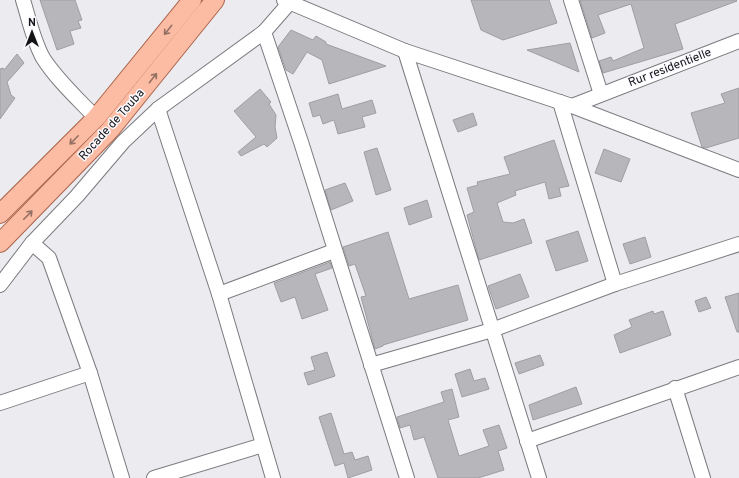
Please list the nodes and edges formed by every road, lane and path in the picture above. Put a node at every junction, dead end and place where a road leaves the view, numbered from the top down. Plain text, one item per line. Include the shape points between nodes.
1 (23, 0) edge
2 (192, 0) edge
3 (215, 0) edge
4 (571, 0) edge
5 (289, 1) edge
6 (264, 32) junction
7 (739, 41) edge
8 (405, 51) junction
9 (601, 94) junction
10 (566, 104) junction
11 (158, 109) junction
12 (96, 118) junction
13 (110, 130) junction
14 (123, 142) junction
15 (739, 170) edge
16 (0, 214) edge
17 (0, 243) edge
18 (32, 243) junction
19 (739, 244) edge
20 (334, 251) junction
21 (615, 284) junction
22 (0, 285) edge
23 (219, 294) junction
24 (492, 330) junction
25 (371, 365) junction
26 (739, 367) edge
27 (90, 373) junction
28 (675, 388) junction
29 (0, 403) edge
30 (527, 441) junction
31 (262, 445) junction
32 (122, 478) edge
33 (154, 478) edge
34 (273, 478) edge
35 (407, 478) edge
36 (538, 478) edge
37 (703, 478) edge

1 - 12 street via 36,44 43,58
2 -> 12 main road, Rocade de Touba
13 -> 3 main road, Rocade de Touba
4 - 9 street
5 - 6 street
5 - 8 street
6 - 11 street
6 - 20 street
7 - 9 street, Rur residentielle
8 - 10 street
8 - 24 street
9 - 10 street, Rur residentielle
10 - 15 street
10 - 21 street
11 - 14 street
11 - 23 street
12 -> 16 main road, Rocade de Touba
13 - 14 street
17 -> 13 main road, Rocade de Touba
14 - 18 street
18 - 22 street
18 - 27 street via 49,258
19 - 21 street
20 - 23 street
20 - 25 street
21 - 24 street
23 - 31 street
24 - 25 street
24 - 30 street
25 - 35 street
26 - 28 street
27 - 29 street
27 - 32 street
28 - 30 street
28 - 37 street
30 - 36 street
31 - 33 street
31 - 34 street

